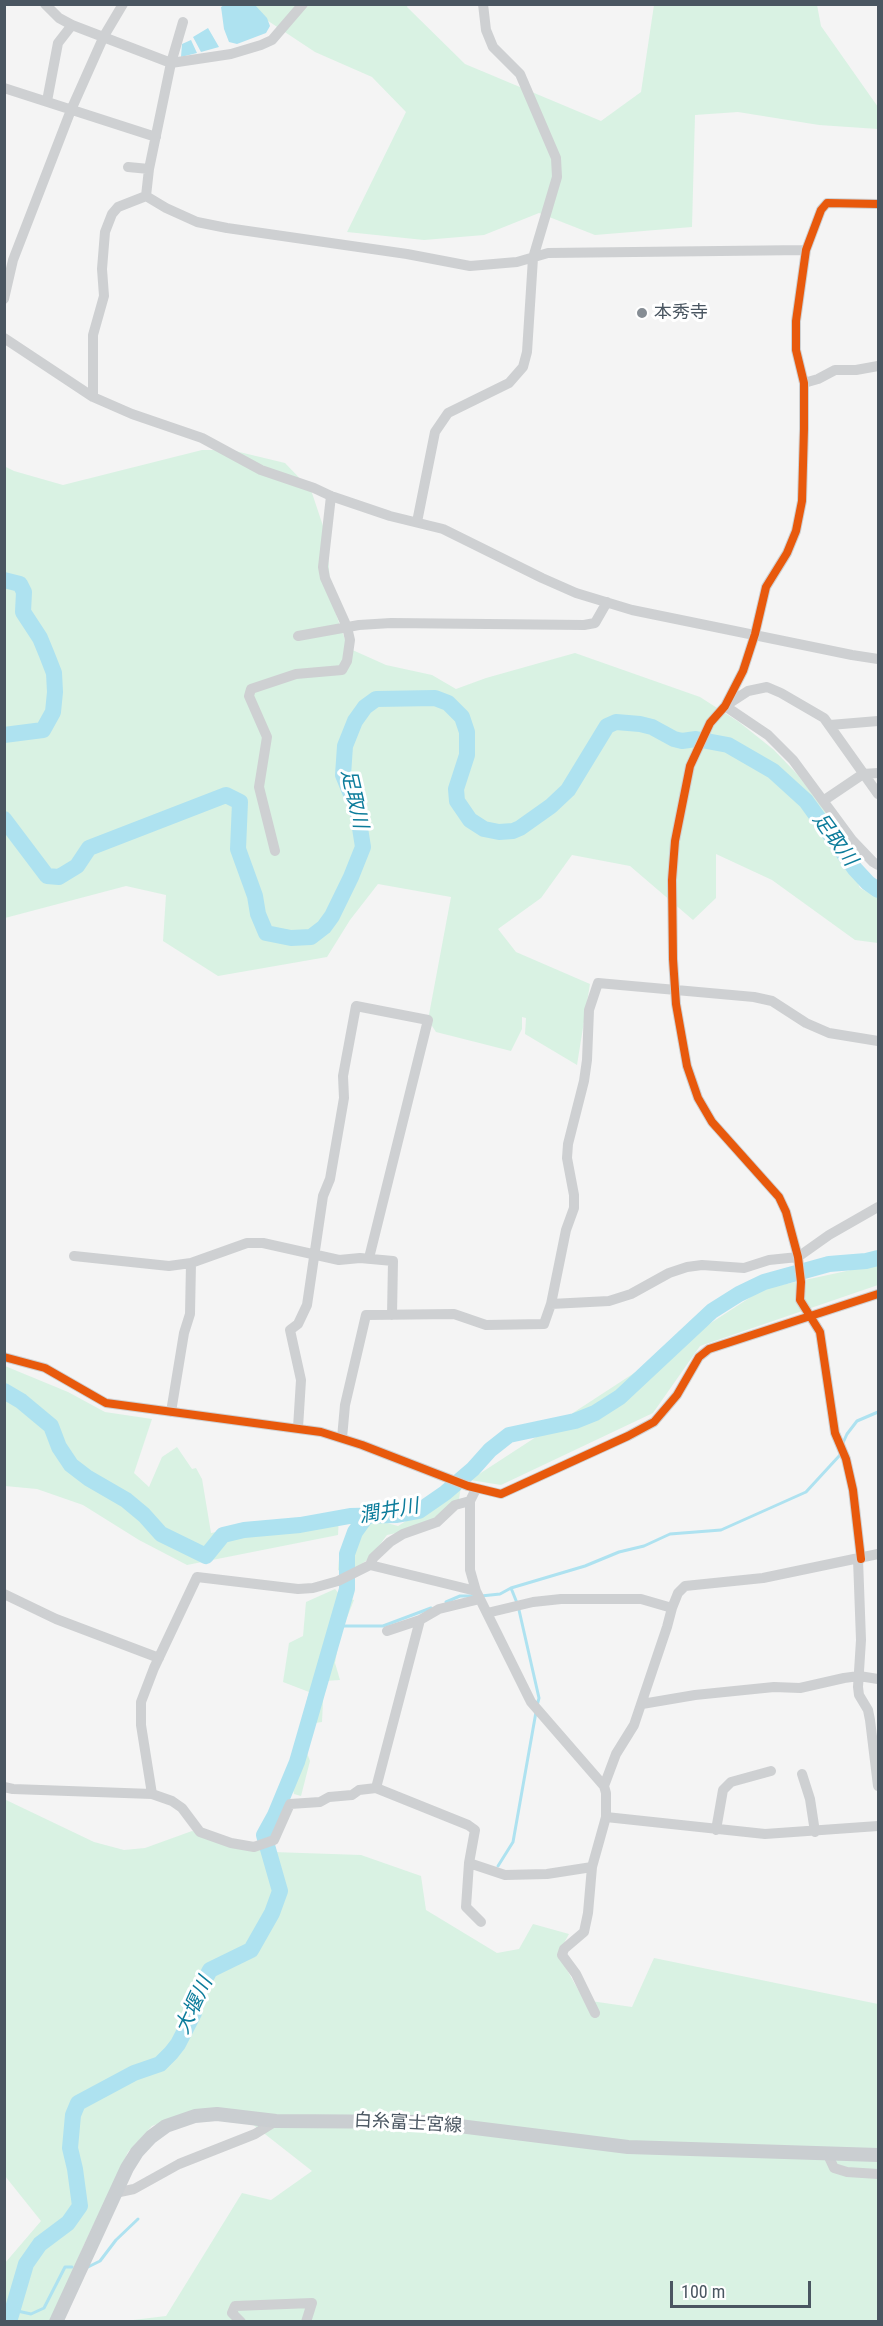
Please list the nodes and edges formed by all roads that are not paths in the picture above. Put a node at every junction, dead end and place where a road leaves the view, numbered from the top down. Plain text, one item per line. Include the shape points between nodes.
1 (45, 4) edge
2 (123, 4) edge
3 (303, 4) edge
4 (483, 4) edge
5 (183, 22) dead end
6 (72, 25) junction
7 (104, 36) junction
8 (171, 63) junction
9 (4, 88) edge
10 (47, 101) junction
11 (71, 110) junction
12 (156, 137) junction
13 (128, 167) dead end
14 (149, 170) junction
15 (146, 196) junction
16 (879, 204) edge
17 (806, 250) junction
18 (533, 258) junction
19 (4, 299) edge
20 (4, 338) edge
21 (879, 366) edge
22 (804, 383) junction
23 (93, 397) junction
24 (331, 496) junction
25 (417, 522) junction
26 (607, 602) junction
27 (347, 627) junction
28 (755, 634) junction
29 (298, 636) dead end
30 (879, 659) edge
31 (725, 706) junction
32 (879, 722) edge
33 (831, 725) junction
34 (879, 773) edge
35 (863, 774) junction
36 (879, 794) edge
37 (823, 801) junction
38 (274, 851) dead end
39 (879, 865) edge
40 (675, 988) junction
41 (879, 1041) edge
42 (879, 1207) edge
43 (314, 1255) junction
44 (74, 1256) dead end
45 (369, 1258) junction
46 (798, 1260) junction
47 (191, 1263) junction
48 (879, 1294) edge
49 (551, 1304) junction
50 (392, 1315) junction
51 (812, 1317) junction
52 (4, 1357) edge
53 (171, 1412) junction
54 (298, 1428) junction
55 (342, 1438) junction
56 (472, 1487) junction
57 (470, 1501) junction
58 (879, 1554) edge
59 (860, 1559) junction
60 (365, 1568) junction
61 (4, 1594) edge
62 (478, 1595) junction
63 (672, 1608) junction
64 (487, 1613) junction
65 (420, 1620) junction
66 (387, 1631) dead end
67 (159, 1658) junction
68 (859, 1676) junction
69 (879, 1679) edge
70 (642, 1704) junction
71 (771, 1771) dead end
72 (802, 1774) dead end
73 (604, 1786) junction
74 (879, 1786) edge
75 (4, 1787) edge
76 (376, 1788) junction
77 (152, 1794) junction
78 (606, 1817) junction
79 (879, 1826) edge
80 (716, 1830) junction
81 (815, 1832) junction
82 (469, 1863) junction
83 (592, 1867) junction
84 (481, 1922) dead end
85 (595, 2013) dead end
86 (276, 2121) junction
87 (827, 2153) junction
88 (879, 2155) edge
89 (879, 2174) edge
90 (115, 2193) junction
91 (57, 2322) edge
92 (241, 2322) edge
93 (306, 2322) edge

1 - 6 street
2 - 7 street
3 - 8 street via 272,40 261,45
4 - 18 street via 493,47 520,74 556,158 556,177
5 - 8 street
6 - 7 street
6 - 10 street via 58,43
7 - 8 street
7 - 11 street
8 - 12 street
9 - 10 street
10 - 11 street
11 - 12 street
11 - 19 street via 14,260
12 - 14 street
13 - 14 street
14 - 15 street
15 - 18 street via 197,222 227,228 470,266
15 - 23 street via 118,207 105,232 104,296 93,335
16 - 17 street via 827,203
17 - 18 street via 548,254
17 - 22 street via 796,321 796,350
18 - 25 street via 523,367 508,383 448,412 435,432
20 - 23 street
21 - 22 street via 835,370
22 - 28 street via 802,501 787,554 766,587
23 - 24 street via 202,438 261,470
24 - 25 street
24 - 27 street via 323,567
25 - 26 street via 443,529 559,585
26 - 27 street via 595,623 584,625 391,623
26 - 28 street
27 - 29 street
27 - 38 street via 350,640 342,670 296,674 251,690 249,696 267,737 259,787
28 - 30 street
28 - 31 street via 743,671
31 - 33 street via 748,691 767,687
31 - 37 street via 768,735 793,760
31 - 40 street via 710,723 695,752 675,841
32 - 33 street
33 - 35 street
34 - 35 street
35 - 36 street
35 - 37 street
37 - 39 street via 852,840
40 - 41 street via 772,1001 829,1033
40 - 46 street via 687,1066 698,1098 712,1122 779,1197
40 - 49 street via 598,983 589,1010 584,1081 568,1144 574,1208
42 - 46 street via 829,1235
43 - 45 street via 339,1260
43 - 45 street via 344,1098 343,1076 356,1006 428,1020
43 - 47 street via 248,1243
43 - 54 street via 307,1305 298,1324 290,1330 301,1380
44 - 47 street via 169,1266
45 - 50 street via 393,1261
46 - 49 street via 769,1260 744,1268 687,1267 609,1301
46 - 51 street via 800,1300
47 - 53 street via 190,1314
48 - 51 street
49 - 50 street via 544,1324 486,1325 454,1314
50 - 55 street via 366,1315 345,1405
51 - 56 street via 710,1350 699,1358 677,1395 654,1422 628,1437 510,1492 501,1494
51 - 59 street via 820,1332 835,1433 853,1490
52 - 53 street via 45,1368 106,1403
53 - 54 street
54 - 55 street
55 - 56 street
56 - 57 street
57 - 60 street via 455,1505 437,1522 390,1542
57 - 62 street via 470,1570
58 - 59 street
59 - 63 street via 763,1578 686,1587 678,1593
59 - 68 street
60 - 62 street
60 - 67 street via 338,1581 298,1589 197,1578
61 - 67 street via 56,1619
62 - 64 street
62 - 65 street
63 - 64 street via 640,1599 561,1599
63 - 70 street
64 - 73 street via 531,1701
65 - 66 street
65 - 76 street
67 - 77 street via 141,1702
68 - 69 street
68 - 70 street via 800,1688 774,1687
68 - 74 street
70 - 73 street
71 - 80 street via 731,1782 723,1790
72 - 81 street
73 - 78 street via 608,1801
75 - 77 street
76 - 77 street via 320,1802 291,1804 274,1840 258,1845 231,1844 200,1832 182,1808
76 - 82 street via 475,1830
78 - 80 street
78 - 83 street
79 - 81 street
80 - 81 street via 765,1834
82 - 83 street via 505,1875
82 - 84 street via 466,1907
83 - 85 street via 584,1932 562,1955
86 - 87 main road, 白糸富士宮線 via 427,2122 628,2147
86 - 90 street via 255,2134 179,2164 134,2189
86 - 90 main road, 白糸富士宮線 via 217,2114 178,2121 151,2137 137,2152
87 - 88 main road, 白糸富士宮線
87 - 89 street via 834,2168
90 - 91 main road, 白糸富士宮線
92 - 93 street via 232,2313 235,2306 312,2303

